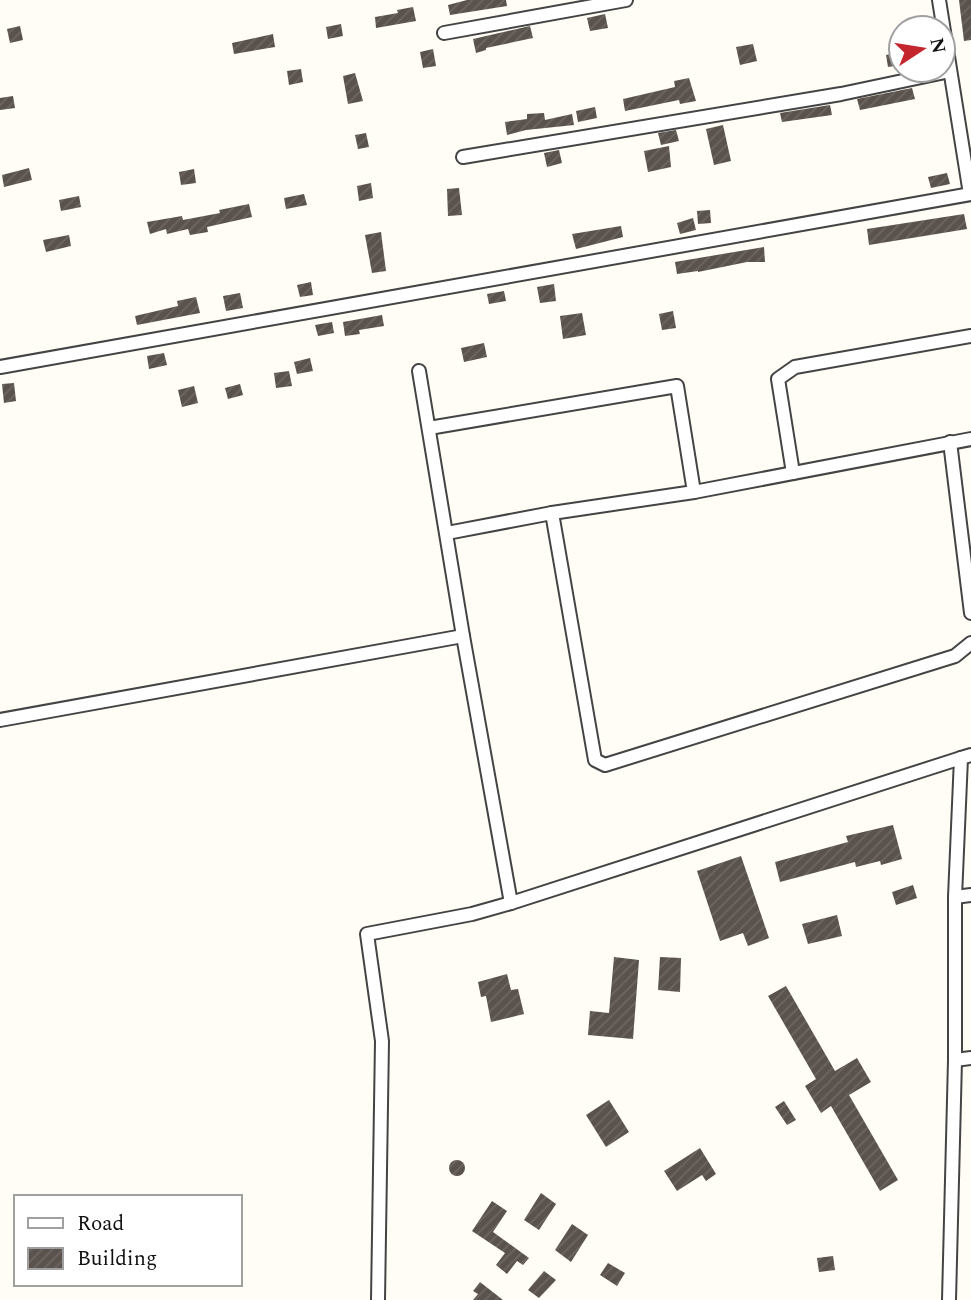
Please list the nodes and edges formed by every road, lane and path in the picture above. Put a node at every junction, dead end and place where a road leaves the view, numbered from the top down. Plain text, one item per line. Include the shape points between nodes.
1 (541, 0) edge
2 (626, 0) edge
3 (543, 14) junction
4 (444, 33) dead end
5 (888, 84) edge
6 (952, 84) edge
7 (463, 157) dead end
8 (971, 194) edge
9 (971, 336) edge
10 (0, 366) edge
11 (419, 371) dead end
12 (429, 428) junction
13 (971, 439) edge
14 (950, 442) junction
15 (793, 473) junction
16 (694, 492) junction
17 (552, 513) junction
18 (447, 533) junction
19 (971, 613) edge
20 (463, 636) junction
21 (971, 643) edge
22 (0, 720) edge
23 (966, 757) edge
24 (971, 895) edge
25 (955, 897) junction
26 (511, 903) junction
27 (971, 1058) edge
28 (955, 1060) junction
29 (378, 1300) edge
30 (949, 1300) edge

1 - 3 street
2 - 3 street
3 - 4 street
5 - 7 street
6 - 8 street
8 - 10 street
9 - 15 street via 794,368 778,379
11 - 12 street
12 - 16 street via 677,386
12 - 18 street
13 - 14 street
14 - 15 street
14 - 19 street
15 - 16 street
16 - 17 street
17 - 18 street
17 - 21 street via 595,760 605,765 955,656
18 - 20 street
20 - 22 street
20 - 26 street
23 - 25 street
23 - 26 street
24 - 25 street
25 - 28 street
26 - 29 street via 366,934 382,1041
27 - 28 street
28 - 30 street

